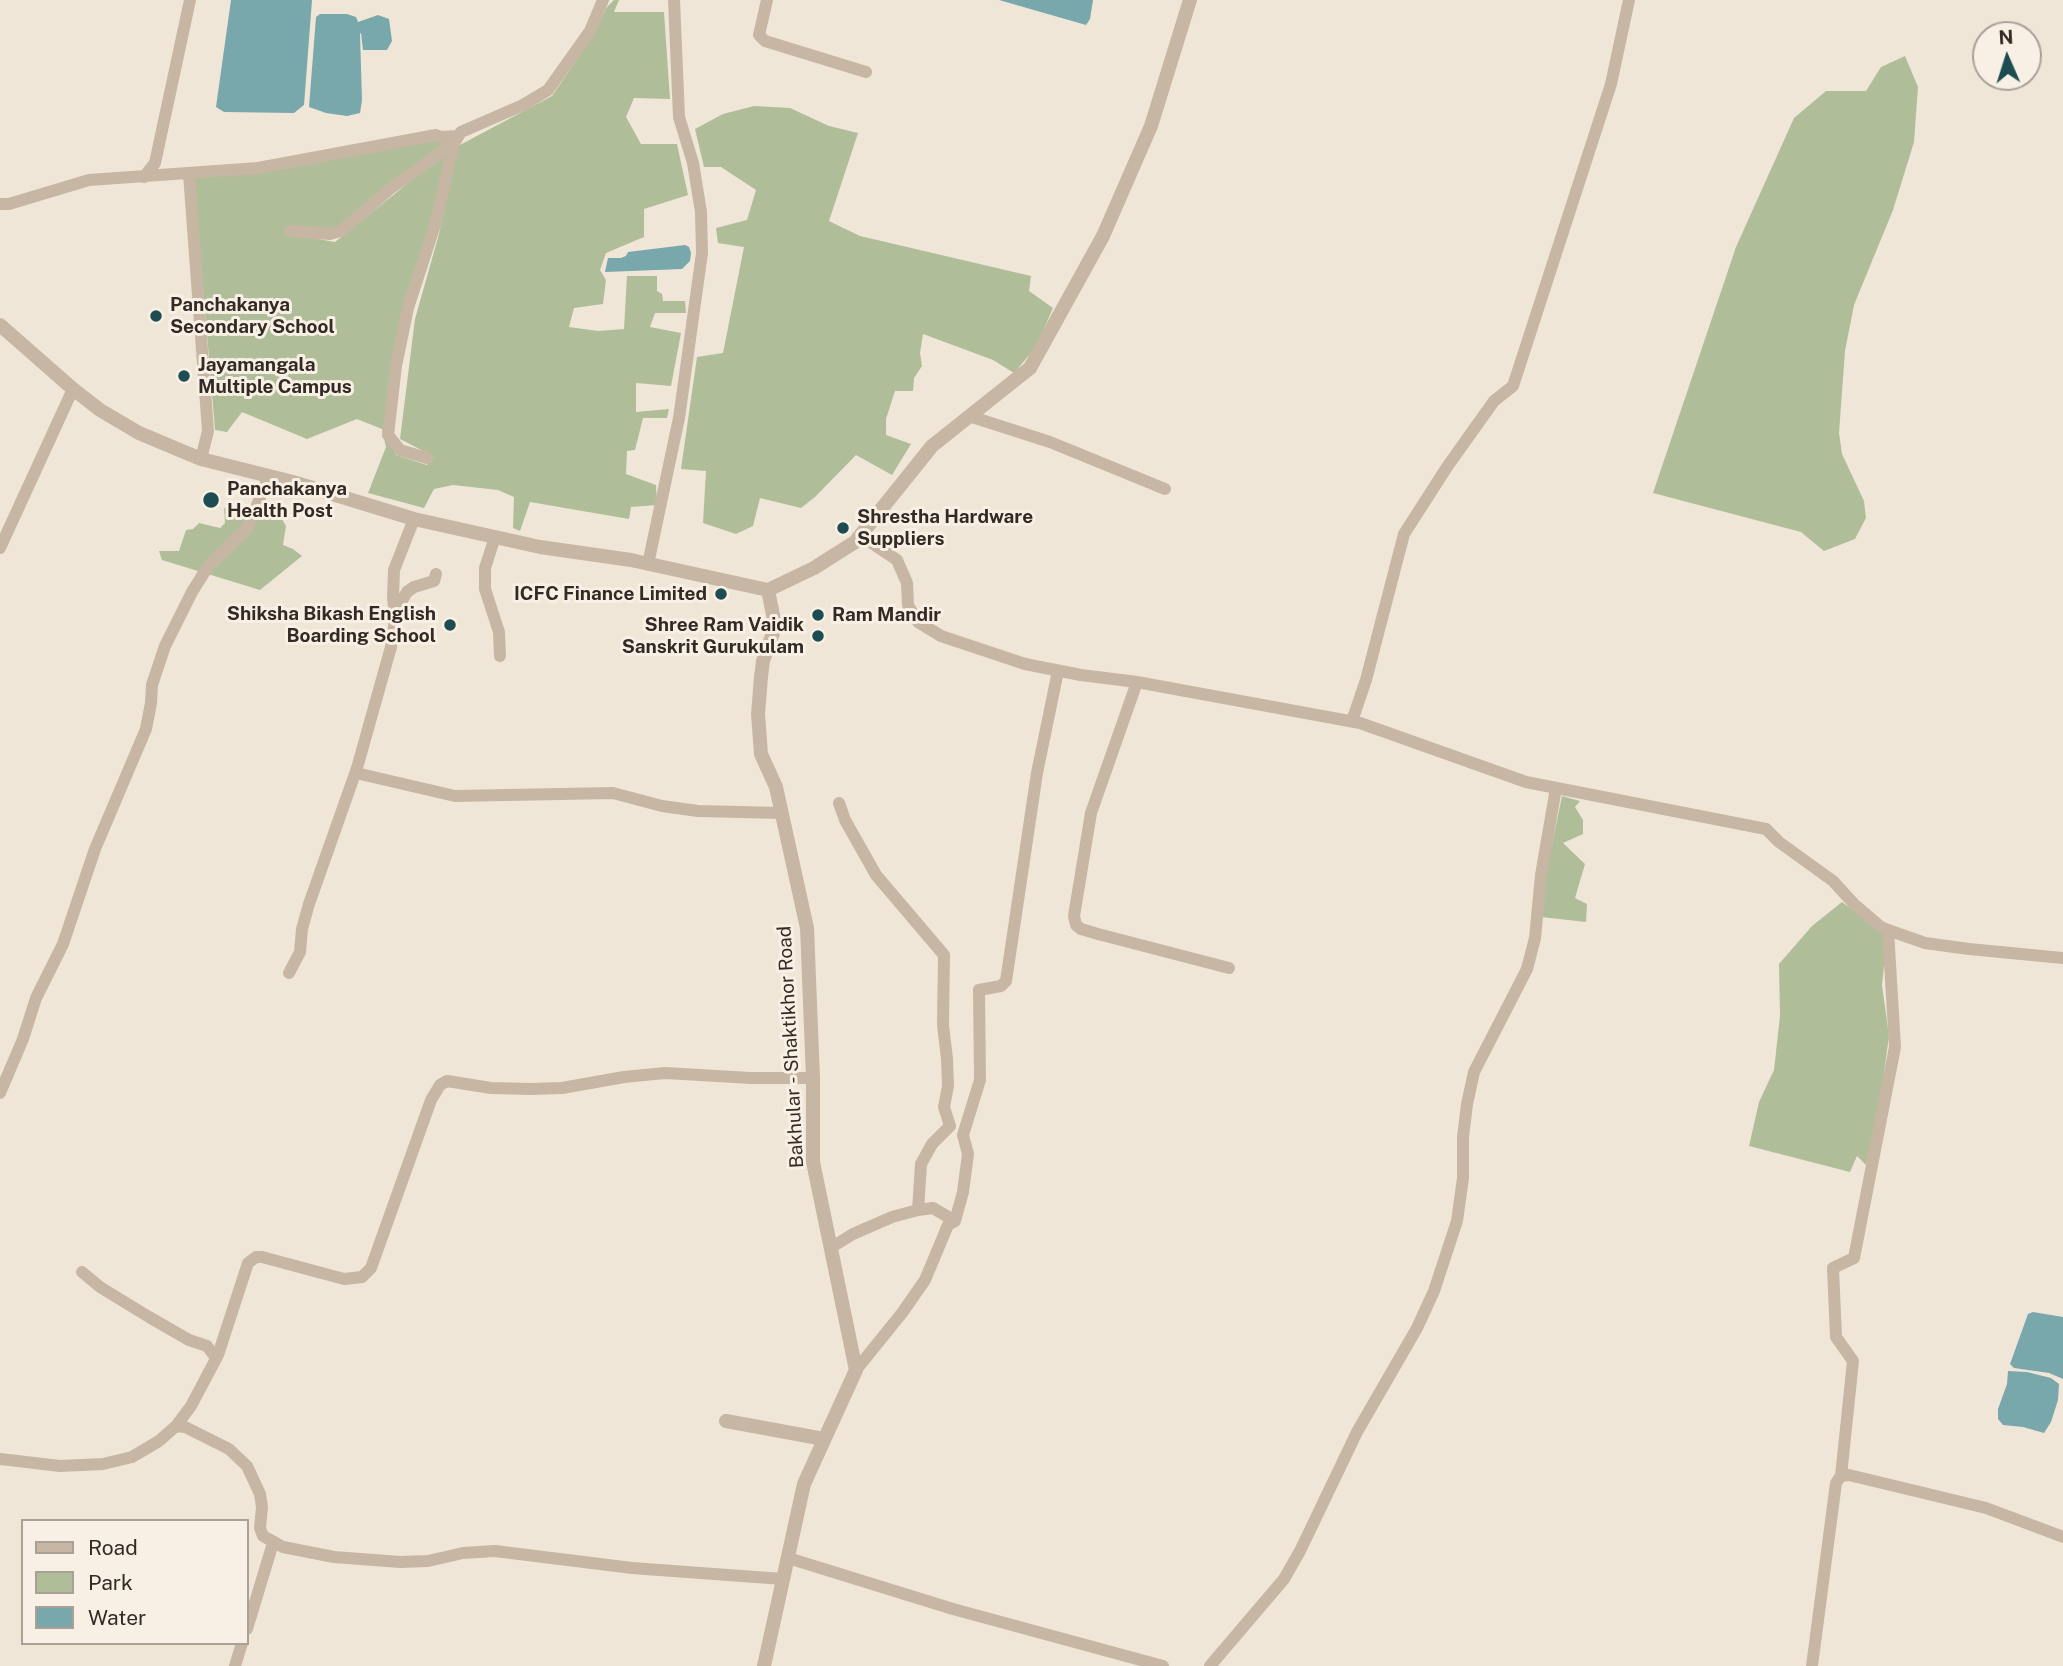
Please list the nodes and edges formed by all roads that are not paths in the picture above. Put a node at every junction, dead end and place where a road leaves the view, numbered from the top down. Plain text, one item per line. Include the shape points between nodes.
1 (190, 0) edge
2 (603, 0) edge
3 (674, 0) edge
4 (767, 0) edge
5 (1190, 0) edge
6 (1629, 0) edge
7 (866, 72) dead end
8 (456, 140) junction
9 (189, 174) junction
10 (144, 177) junction
11 (0, 204) edge
12 (290, 232) dead end
13 (0, 325) edge
14 (73, 389) junction
15 (970, 416) junction
16 (427, 457) dead end
17 (201, 458) junction
18 (269, 476) junction
19 (1165, 489) dead end
20 (414, 519) junction
21 (860, 535) junction
22 (495, 537) junction
23 (0, 548) edge
24 (648, 564) junction
25 (436, 574) dead end
26 (768, 590) junction
27 (395, 614) junction
28 (500, 656) dead end
29 (1058, 671) junction
30 (1137, 682) junction
31 (1352, 721) junction
32 (356, 773) junction
33 (1556, 788) junction
34 (839, 803) dead end
35 (781, 813) junction
36 (1888, 930) junction
37 (2063, 958) edge
38 (1229, 968) dead end
39 (289, 973) dead end
40 (813, 1077) junction
41 (0, 1093) edge
42 (918, 1210) junction
43 (955, 1221) junction
44 (832, 1247) junction
45 (82, 1272) dead end
46 (216, 1358) junction
47 (856, 1370) junction
48 (726, 1421) dead end
49 (176, 1426) junction
50 (824, 1439) junction
51 (0, 1459) edge
52 (1841, 1476) junction
53 (2063, 1537) edge
54 (273, 1543) junction
55 (788, 1558) junction
56 (783, 1579) junction
57 (248, 1626) edge
58 (241, 1645) edge
59 (235, 1666) edge
60 (764, 1666) edge
61 (1163, 1666) edge
62 (1210, 1666) edge
63 (1812, 1666) edge

1 - 10 street via 155,163
2 - 8 street via 590,31 548,90 461,132
3 - 24 street via 679,117 695,175 702,253 679,418
4 - 7 street via 759,35 765,41
5 - 15 street via 1151,126 1103,236 1030,368
6 - 31 street via 1611,84 1513,386 1494,401 1404,534
8 - 9 street via 436,135 258,168
8 - 12 street via 341,231
8 - 16 street via 408,308 388,435 400,450
9 - 10 street
9 - 17 street via 208,431
10 - 11 street via 89,180
13 - 14 street
14 - 17 street via 139,433
14 - 23 street
15 - 19 street via 1050,442
15 - 21 street via 932,446
17 - 18 street
18 - 20 street
18 - 41 street via 248,527 207,568 165,646 152,685 146,729
20 - 22 street
20 - 27 street via 394,570
21 - 26 street via 814,568
21 - 29 street via 897,560 907,583 908,605 918,622 941,636
22 - 24 street
22 - 28 street via 485,568 485,589 499,632
24 - 26 street
25 - 27 street via 434,581 407,592
26 - 35 street, Bakhular - Shaktikhor Road via 773,633 763,661 758,714 761,754 776,787
27 - 32 street via 391,647
29 - 30 street
29 - 43 street via 1037,773 1006,981 979,989 980,1080 963,1135 968,1154
30 - 31 street
30 - 38 street via 1091,813 1076,925
31 - 33 street via 1526,782
32 - 35 street via 455,796 613,793 698,811
32 - 39 street
33 - 36 street via 1766,829
33 - 62 street via 1535,939 1527,969 1474,1072 1463,1137 1457,1221 1434,1290 1284,1578
34 - 42 street via 876,875 944,955 948,1086 944,1107 950,1126 921,1164
35 - 40 street, Bakhular - Shaktikhor Road via 807,928
36 - 37 street via 1936,944
36 - 52 street via 1895,1047 1854,1258 1833,1268 1836,1337 1853,1361
40 - 44 street, Bakhular - Shaktikhor Road via 813,1162
40 - 46 street via 665,1073 531,1089 446,1081 432,1100 371,1268 362,1277 344,1279 256,1257 248,1263
42 - 43 street via 933,1208
42 - 44 street via 892,1217
43 - 47 street via 948,1225 925,1280
44 - 47 street, Bakhular - Shaktikhor Road
45 - 46 street via 149,1317 207,1346
46 - 49 street
47 - 50 street
48 - 50 street
49 - 51 street via 132,1457 103,1464
49 - 54 street via 229,1449 247,1466 260,1494 260,1528
50 - 55 street via 804,1484
52 - 53 street via 1986,1507
52 - 63 street via 1836,1483
54 - 56 street via 361,1560 428,1561 495,1551 632,1568
54 - 57 street
55 - 56 street
55 - 61 street
56 - 60 street
58 - 59 street

